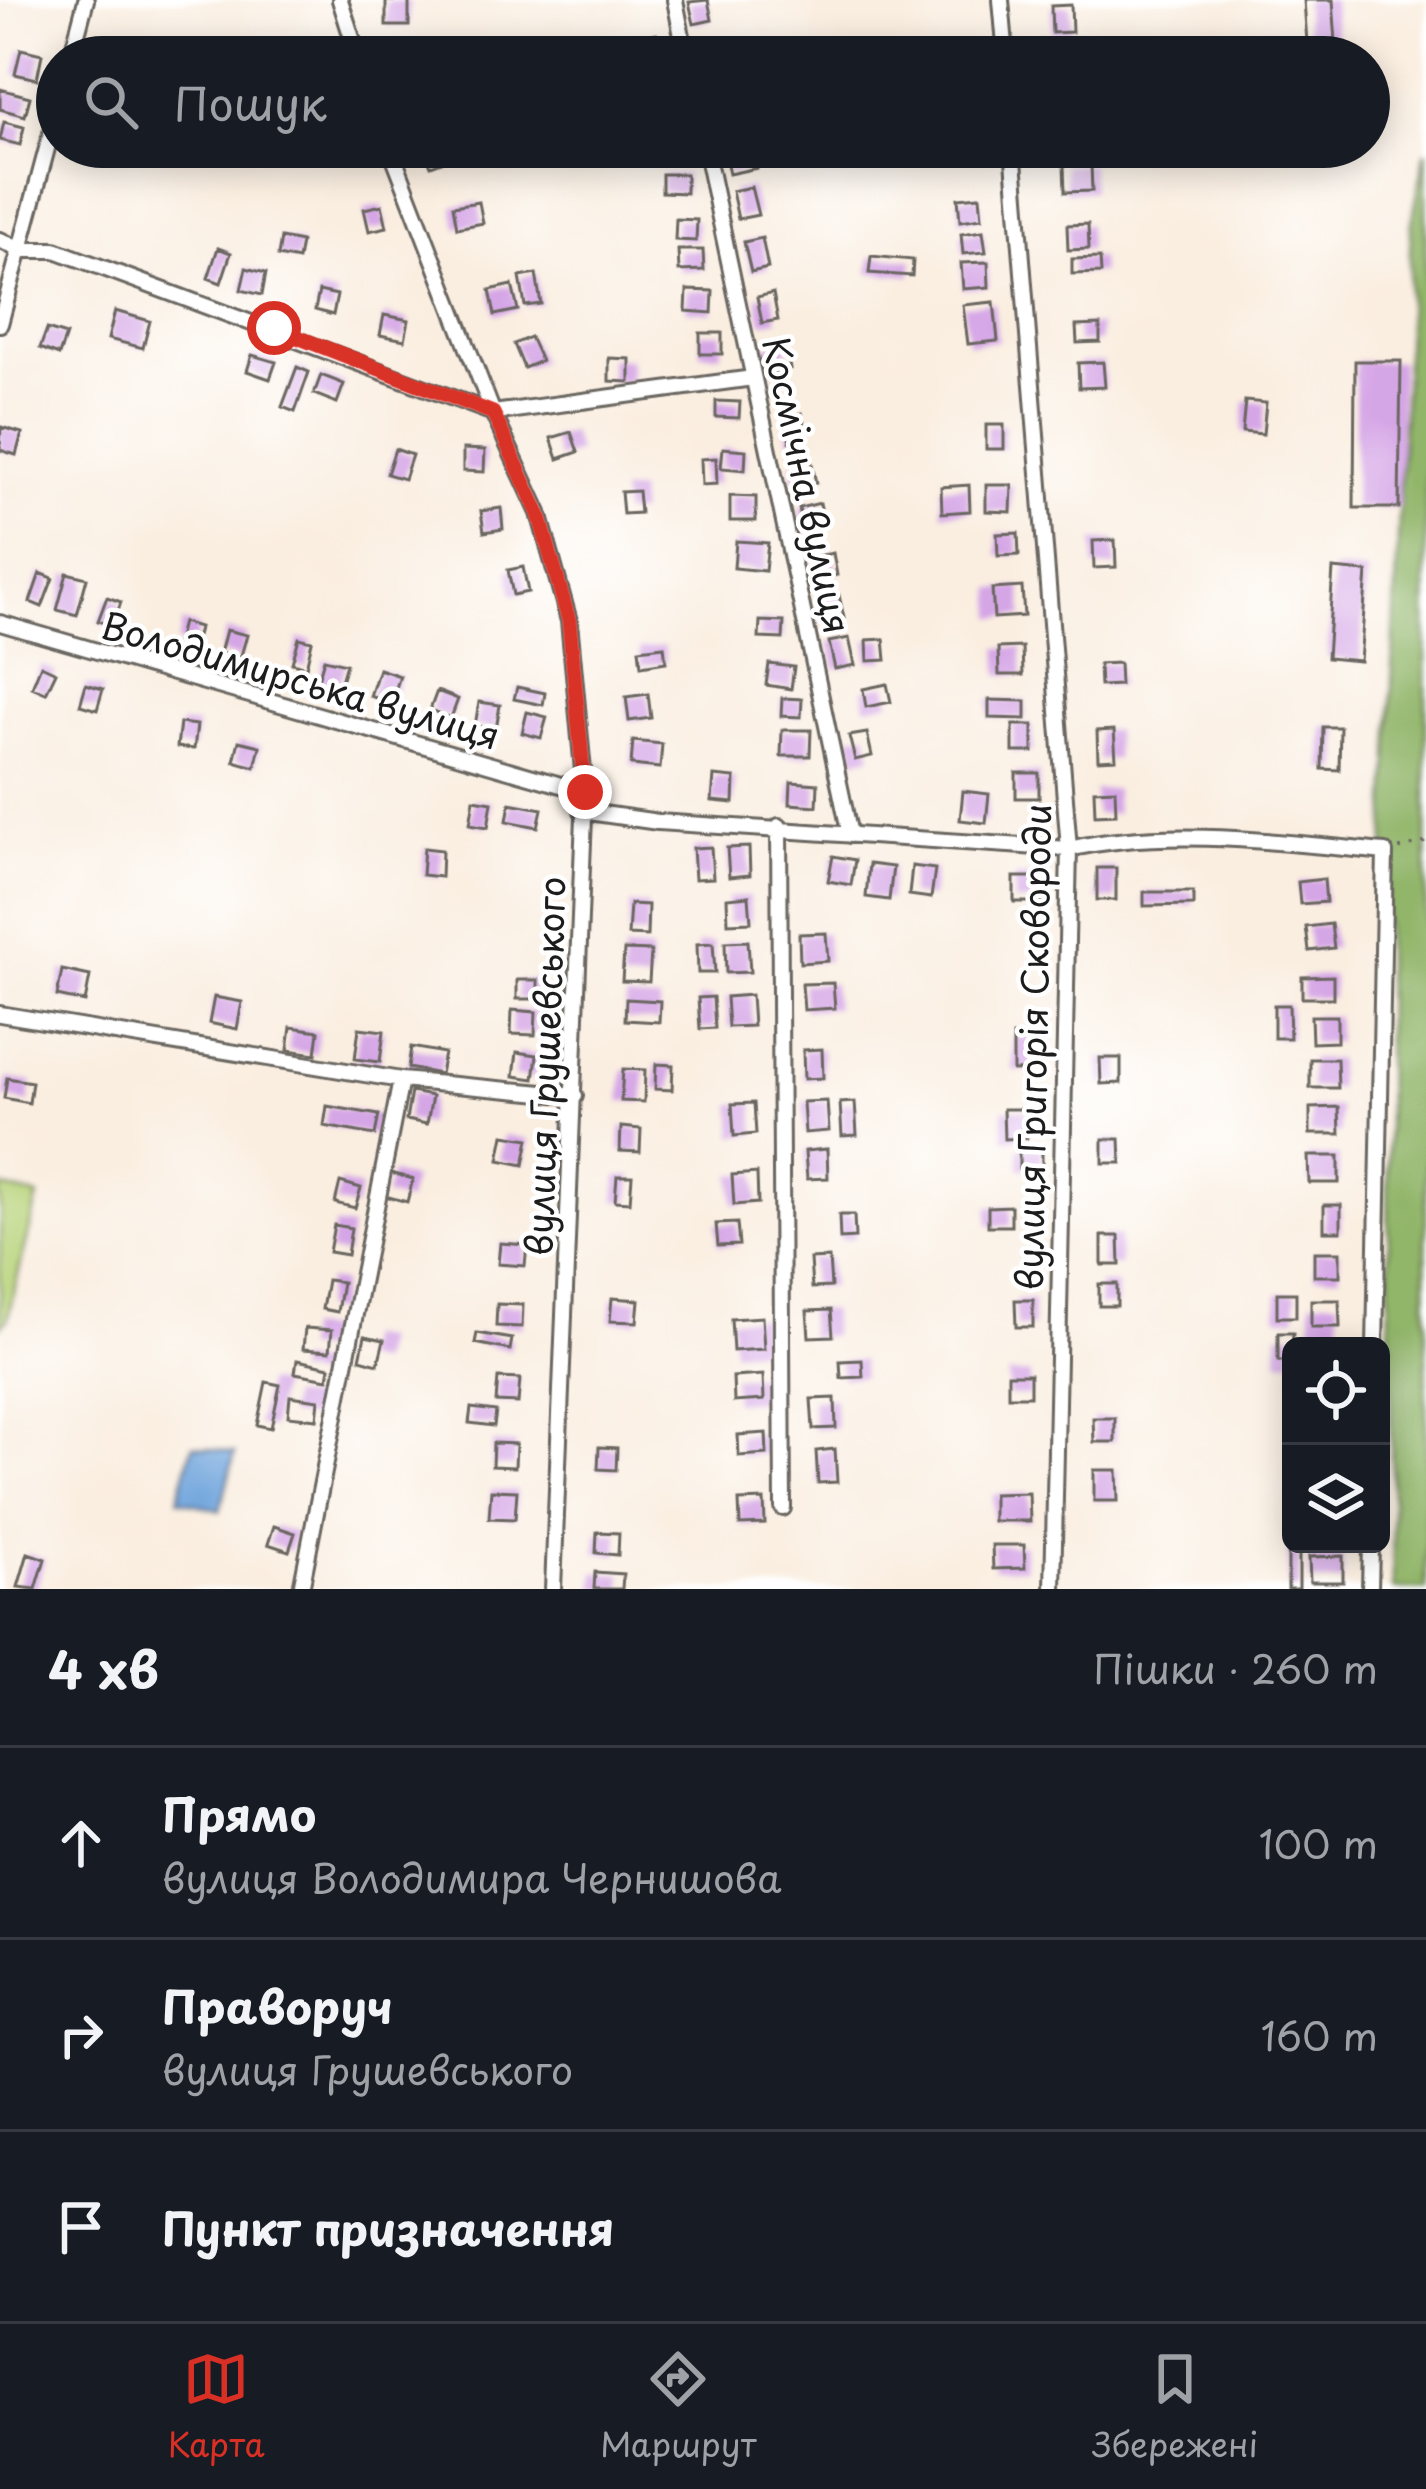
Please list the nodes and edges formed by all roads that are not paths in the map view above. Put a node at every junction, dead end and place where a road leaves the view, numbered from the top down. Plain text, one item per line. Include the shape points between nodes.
1 (86, 0) edge
2 (340, 0) edge
3 (674, 0) edge
4 (1001, 0) edge
5 (77, 36) edge
6 (351, 36) edge
7 (682, 36) edge
8 (1004, 36) edge
9 (42, 168) edge
10 (398, 168) edge
11 (709, 168) edge
12 (1015, 168) edge
13 (0, 240) edge
14 (20, 250) junction
15 (0, 324) edge
16 (753, 378) junction
17 (493, 413) junction
18 (0, 623) edge
19 (585, 792) junction
20 (582, 811) junction
21 (779, 826) junction
22 (850, 835) junction
23 (1070, 849) junction
24 (0, 1015) edge
25 (401, 1080) junction
26 (575, 1096) junction
27 (1375, 1337) edge
28 (784, 1508) dead end
29 (1371, 1553) edge
30 (301, 1589) edge
31 (553, 1589) edge
32 (1053, 1589) edge
33 (1370, 1589) edge

1 - 5 street
2 - 6 street
3 - 7 street
4 - 8 street
9 - 14 street
10 - 17 street, вулиця Грушевського
11 - 16 street, Космічна вулиця
12 - 23 street, вулиця Григорія Сковороди
13 - 14 street
14 - 15 street
14 - 17 street via 55,250
16 - 17 street
16 - 22 street, Космічна вулиця
17 - 19 street, вулиця Грушевського via 539,514 569,621
18 - 19 street, Володимирська вулиця
19 - 20 street, вулиця Грушевського
20 - 21 street
20 - 26 street, вулиця Грушевського
21 - 22 street
21 - 28 street
22 - 23 street
23 - 27 street via 1253,840 1385,852
23 - 32 street, вулиця Григорія Сковороди
24 - 25 street
25 - 26 street
25 - 30 street
26 - 31 street, вулиця Грушевського
29 - 33 street

